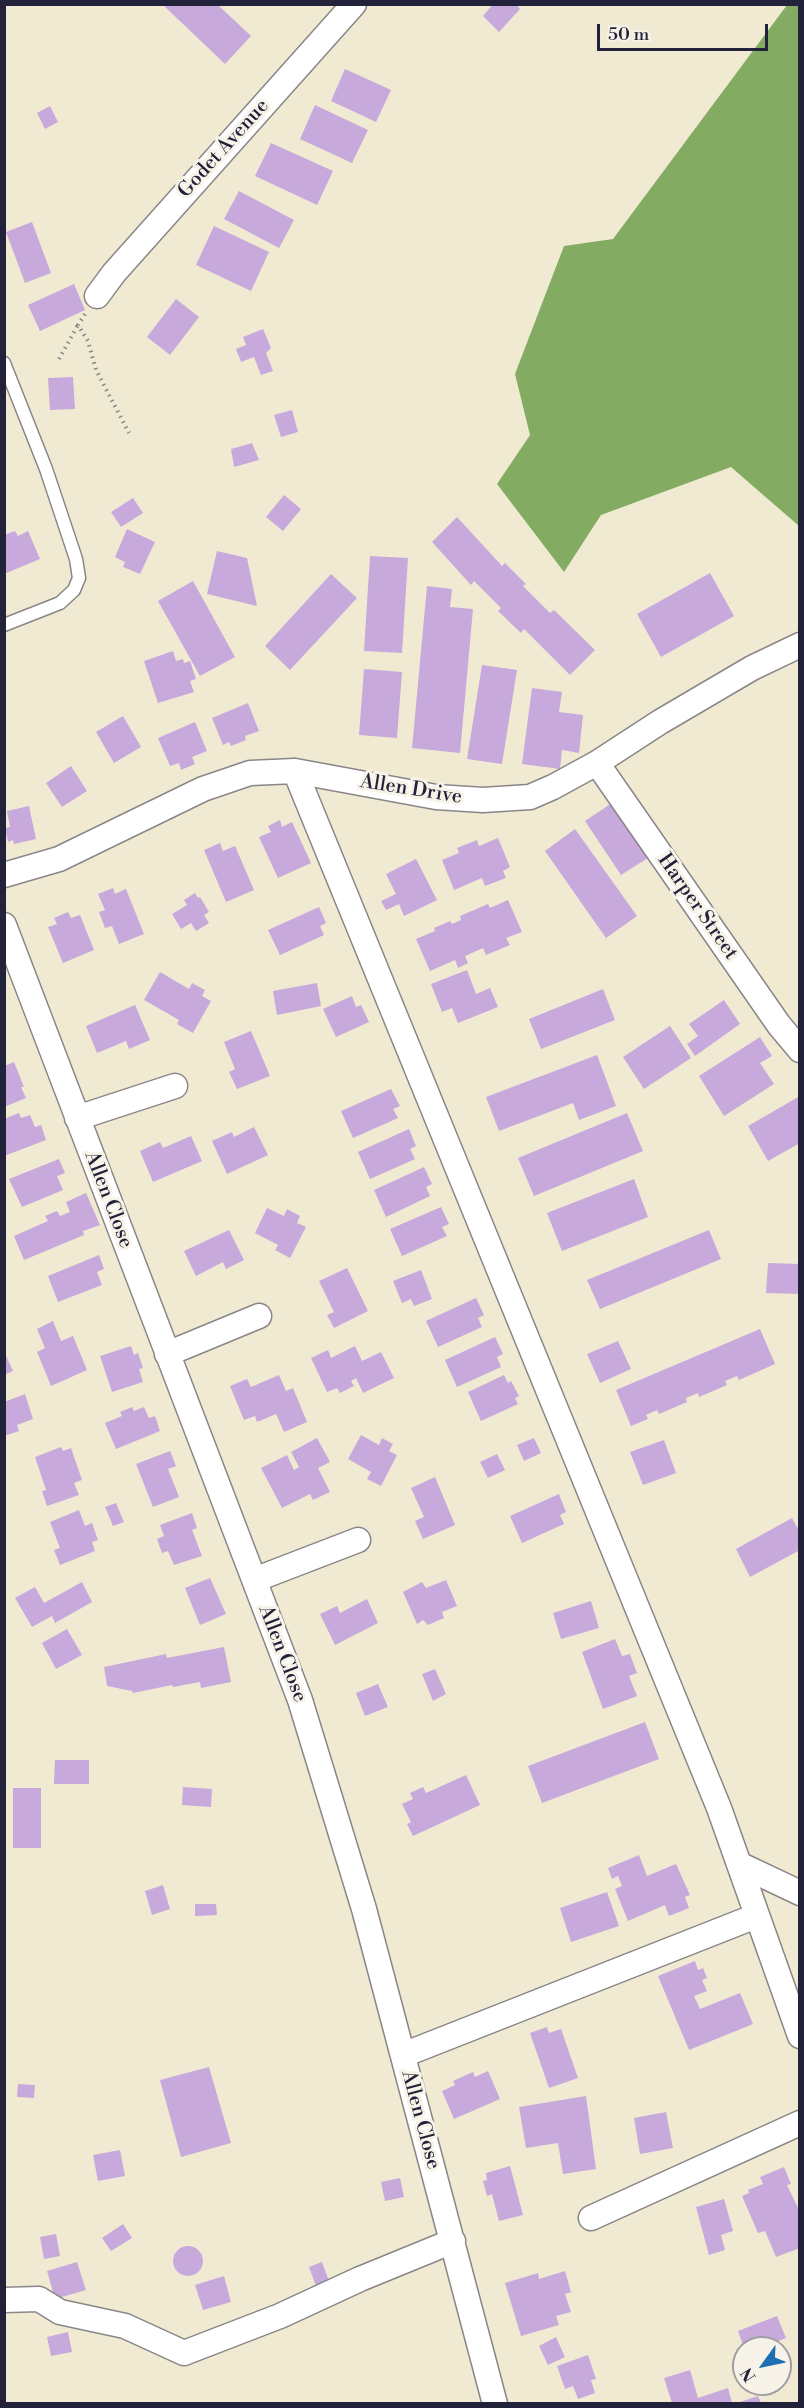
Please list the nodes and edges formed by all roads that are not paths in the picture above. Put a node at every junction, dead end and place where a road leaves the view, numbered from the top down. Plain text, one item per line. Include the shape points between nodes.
1 (354, 4) edge
2 (97, 296) road end
3 (4, 363) edge
4 (4, 625) edge
5 (800, 645) edge
6 (597, 763) junction
7 (295, 771) junction
8 (4, 875) edge
9 (4, 926) edge
10 (800, 1050) edge
11 (175, 1086) dead end
12 (77, 1118) junction
13 (259, 1316) dead end
14 (167, 1354) junction
15 (358, 1540) dead end
16 (254, 1580) junction
17 (741, 1865) junction
18 (800, 1893) edge
19 (756, 1916) junction
20 (800, 2036) edge
21 (403, 2055) junction
22 (800, 2123) edge
23 (591, 2218) dead end
24 (453, 2241) junction
25 (4, 2300) edge
26 (495, 2403) edge

1 - 2 street, Godet Avenue
3 - 4 lane via 46,469 79,578 74,590 60,603
5 - 6 street, Allen Drive via 752,668
6 - 7 street, Allen Drive via 530,797 483,800 436,796
6 - 10 street, Harper Street
7 - 8 street, Allen Drive via 250,773 223,781 58,859
7 - 17 street
9 - 12 street, Allen Close
11 - 12 street
12 - 14 street, Allen Close
13 - 14 street
14 - 16 street, Allen Close
15 - 16 street
16 - 21 street, Allen Close via 300,1700 364,1909
17 - 18 street
17 - 19 street
19 - 20 street
19 - 21 street
21 - 24 street, Allen Close
22 - 23 street
24 - 25 street via 183,2353 125,2326 60,2312 39,2299
24 - 26 street, Allen Close

